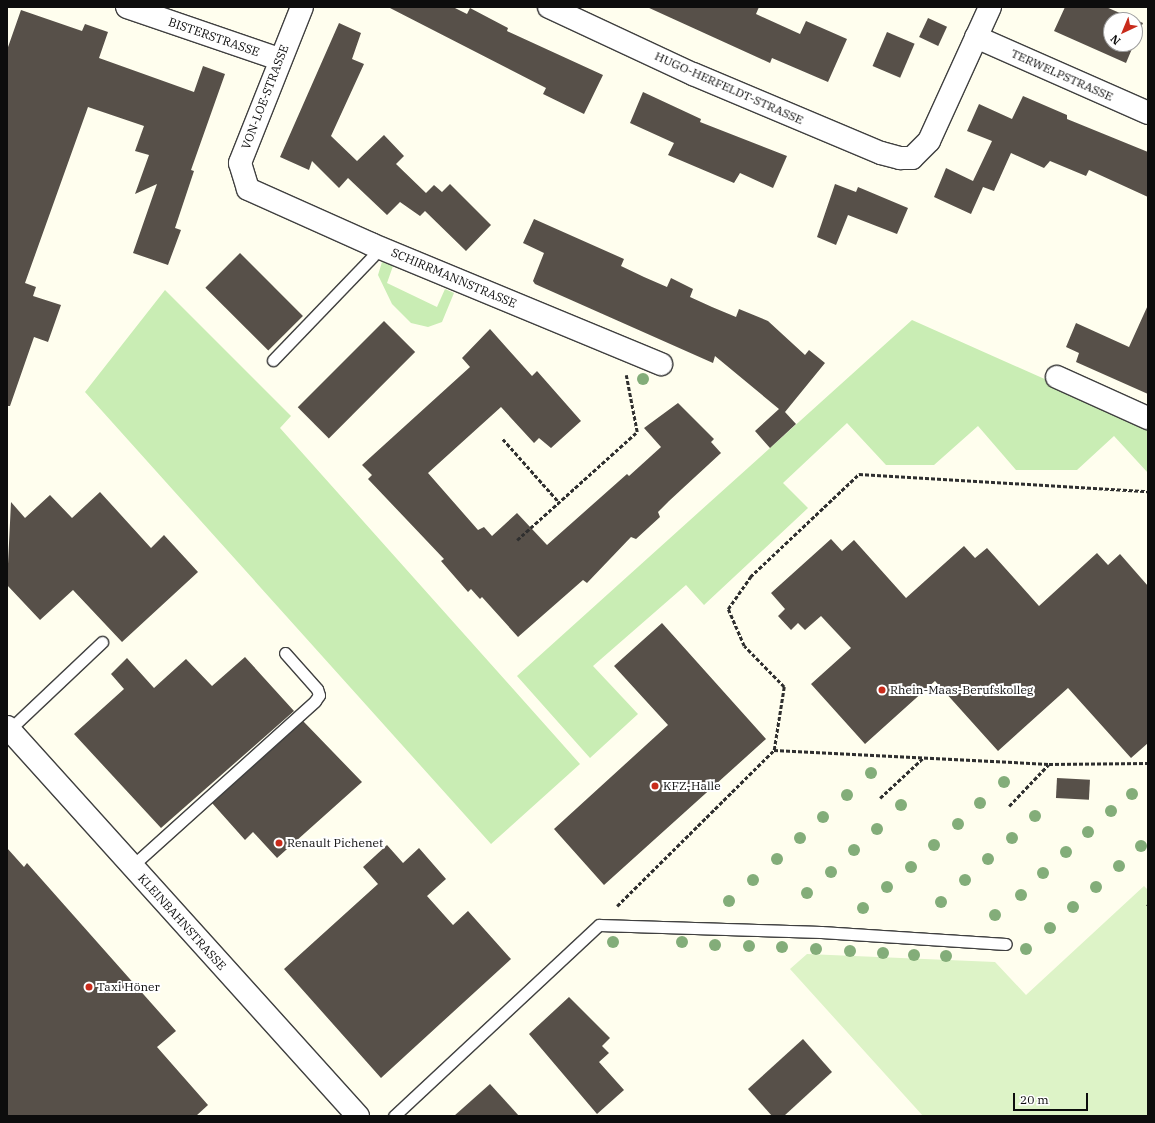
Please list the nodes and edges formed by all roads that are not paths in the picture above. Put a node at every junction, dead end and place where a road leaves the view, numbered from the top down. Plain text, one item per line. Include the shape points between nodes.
1 (127, 7) edge
2 (302, 7) edge
3 (549, 7) edge
4 (990, 7) edge
5 (976, 37) junction
6 (279, 60) junction
7 (1148, 113) edge
8 (248, 189) joint
9 (373, 256) dead end
10 (273, 360) dead end
11 (661, 364) dead end
12 (1057, 377) dead end
13 (1148, 418) edge
14 (102, 642) dead end
15 (285, 653) dead end
16 (8, 728) edge
17 (132, 866) junction
18 (1006, 944) dead end
19 (358, 1116) edge
20 (394, 1116) edge

1 - 6 street, BISTERSTRASSE
2 - 6 street, VON-LOE-STRASSE
3 - 5 street, HUGO-HERFELDT-STRASSE via 693,74 874,150 900,158 912,158 929,141
4 - 5 street
5 - 7 street, TERWELPSTRASSE
6 - 8 street, VON-LOE-STRASSE via 240,163
8 - 11 street, SCHIRRMANNSTRASSE via 620,349
9 - 10 lane
12 - 13 street
14 - 16 lane
15 - 17 lane via 317,688 319,695 315,701
16 - 17 street, KLEINBAHNSTRASSE
17 - 19 street, KLEINBAHNSTRASSE
18 - 20 lane via 821,932 599,925

